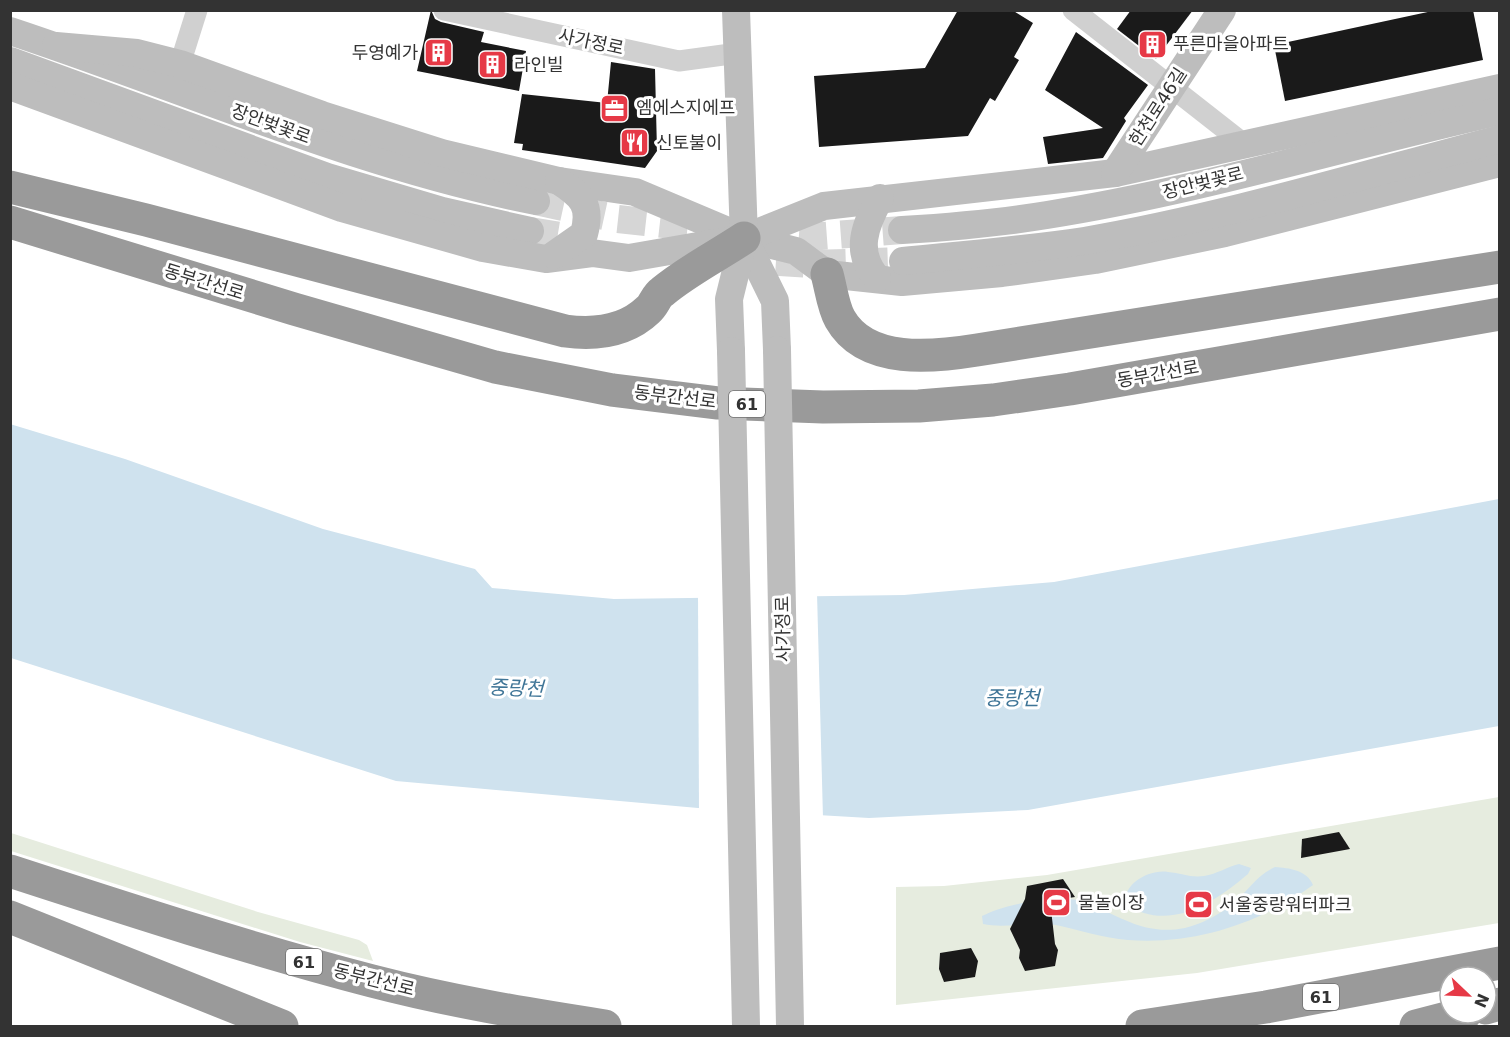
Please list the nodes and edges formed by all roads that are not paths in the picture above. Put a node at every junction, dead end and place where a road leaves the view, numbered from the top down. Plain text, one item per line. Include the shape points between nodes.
1 (197, 10) edge
2 (444, 10) edge
3 (736, 10) edge
4 (1073, 10) edge
5 (1222, 10) edge
6 (1095, 17) edge
7 (10, 31) edge
8 (56, 46) junction
9 (738, 54) junction
10 (10, 60) edge
11 (180, 64) junction
12 (10, 86) edge
13 (1170, 86) junction
14 (1500, 88) edge
15 (1500, 111) edge
16 (1500, 139) edge
17 (1245, 144) junction
18 (1500, 163) edge
19 (1115, 173) junction
20 (559, 181) junction
21 (10, 188) edge
22 (880, 198) junction
23 (536, 201) tunnel mouth
24 (10, 222) edge
25 (902, 230) tunnel mouth
26 (530, 231) tunnel mouth
27 (744, 238) junction
28 (546, 259) junction
29 (903, 261) tunnel mouth
30 (1500, 267) edge
31 (826, 274) junction
32 (877, 278) junction
33 (1500, 314) edge
34 (10, 872) edge
35 (10, 917) edge
36 (1500, 963) edge
37 (1438, 1020) edge
38 (282, 1026) edge
39 (604, 1026) edge
40 (746, 1026) edge
41 (790, 1026) edge
42 (1142, 1026) edge
43 (1416, 1026) edge

1 - 11 street
2 - 9 street, 사가정로 via 679,61
3 - 9 main road, 사가정로
4 - 6 street
5 - 13 main road, 한천로46길
6 - 13 street
7 - 8 main road, 장안벚꽃로
8 - 11 main road via 137,53
8 - 23 main road, 장안벚꽃로 via 343,150 472,188
9 - 27 main road, 사가정로
10 - 26 main road, 장안벚꽃로 via 327,177
11 - 20 main road via 431,150
12 - 28 main road via 342,208 483,248
13 - 17 street
13 - 19 main road, 한천로46길
14 - 17 main road
15 - 25 main road, 장안벚꽃로 via 1117,202 1002,222
16 - 29 main road, 장안벚꽃로 via 1169,224 1010,251
17 - 19 main road
18 - 32 main road via 1225,233 1095,260 902,282
19 - 22 main road
20 - 27 main road via 635,192
20 - 28 main road via 579,194 588,220 584,234
21 - 27 highway via 585,334 604,333 635,320 659,293
22 - 27 main road via 824,206
22 - 32 main road via 862,241 866,264
24 - 33 highway, 동부간선로 / 61 via 495,367 612,390 718,403 836,407 993,400
27 - 28 main road via 628,258 592,253
27 - 31 main road via 796,251
27 - 40 main road, 사가정로, bridge via 729,299
27 - 41 main road, 사가정로, bridge via 775,301
30 - 31 highway via 919,357 876,348 847,328 839,316
31 - 32 main road
34 - 39 highway, 동부간선로 / 61 via 163,921 374,981
35 - 38 highway
36 - 42 highway, 61
37 - 43 highway

